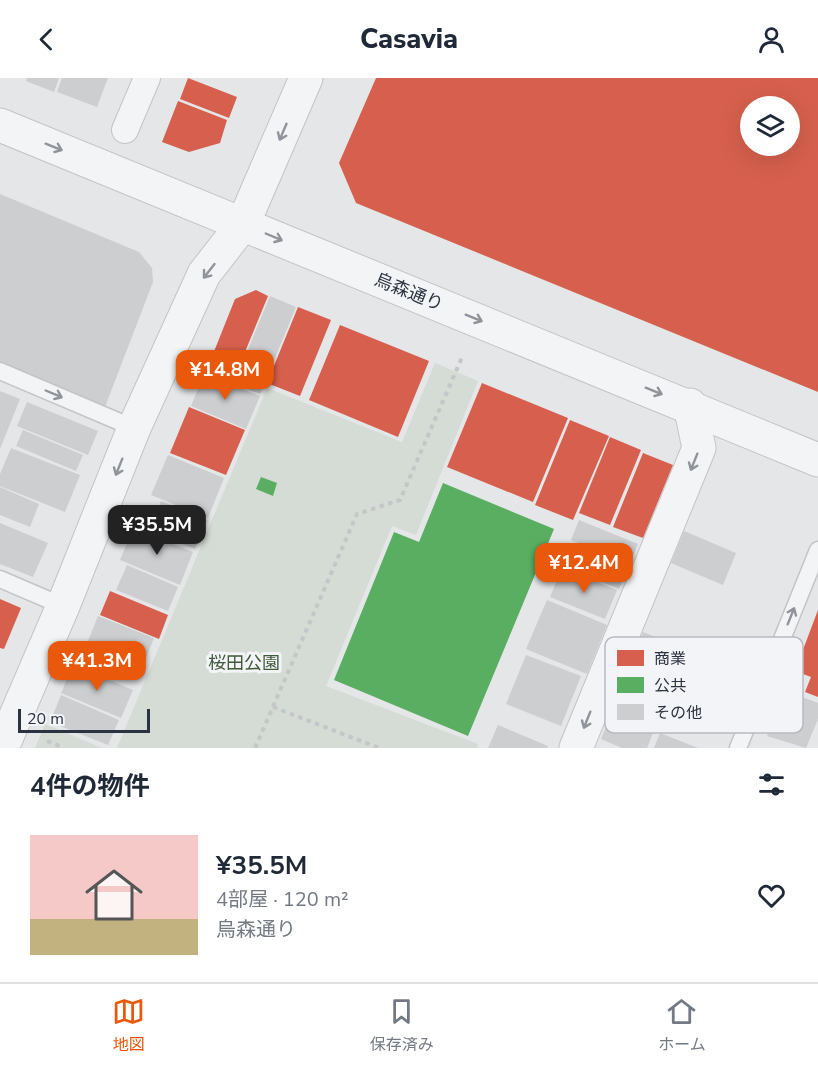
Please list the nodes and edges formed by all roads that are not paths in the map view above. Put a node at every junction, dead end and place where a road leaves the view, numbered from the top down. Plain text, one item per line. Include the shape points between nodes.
1 (147, 78) edge
2 (306, 78) edge
3 (0, 125) edge
4 (125, 130) dead end
5 (243, 224) junction
6 (0, 371) edge
7 (690, 405) junction
8 (134, 428) junction
9 (818, 460) edge
10 (818, 550) edge
11 (0, 579) edge
12 (63, 606) junction
13 (622, 637) edge
14 (783, 637) edge
15 (605, 677) edge
16 (744, 733) edge
17 (2, 748) edge
18 (576, 748) edge
19 (738, 748) edge

1 - 4 street
2 -> 5 street
3 -> 5 street, 烏森通り
5 -> 7 street, 烏森通り
5 -> 8 street via 204,274
6 -> 8 lane
7 - 9 street, 烏森通り
7 -> 13 street via 699,448
8 -> 12 street
14 -> 10 lane
11 - 12 lane
12 - 17 street
15 -> 18 street
19 -> 16 lane

